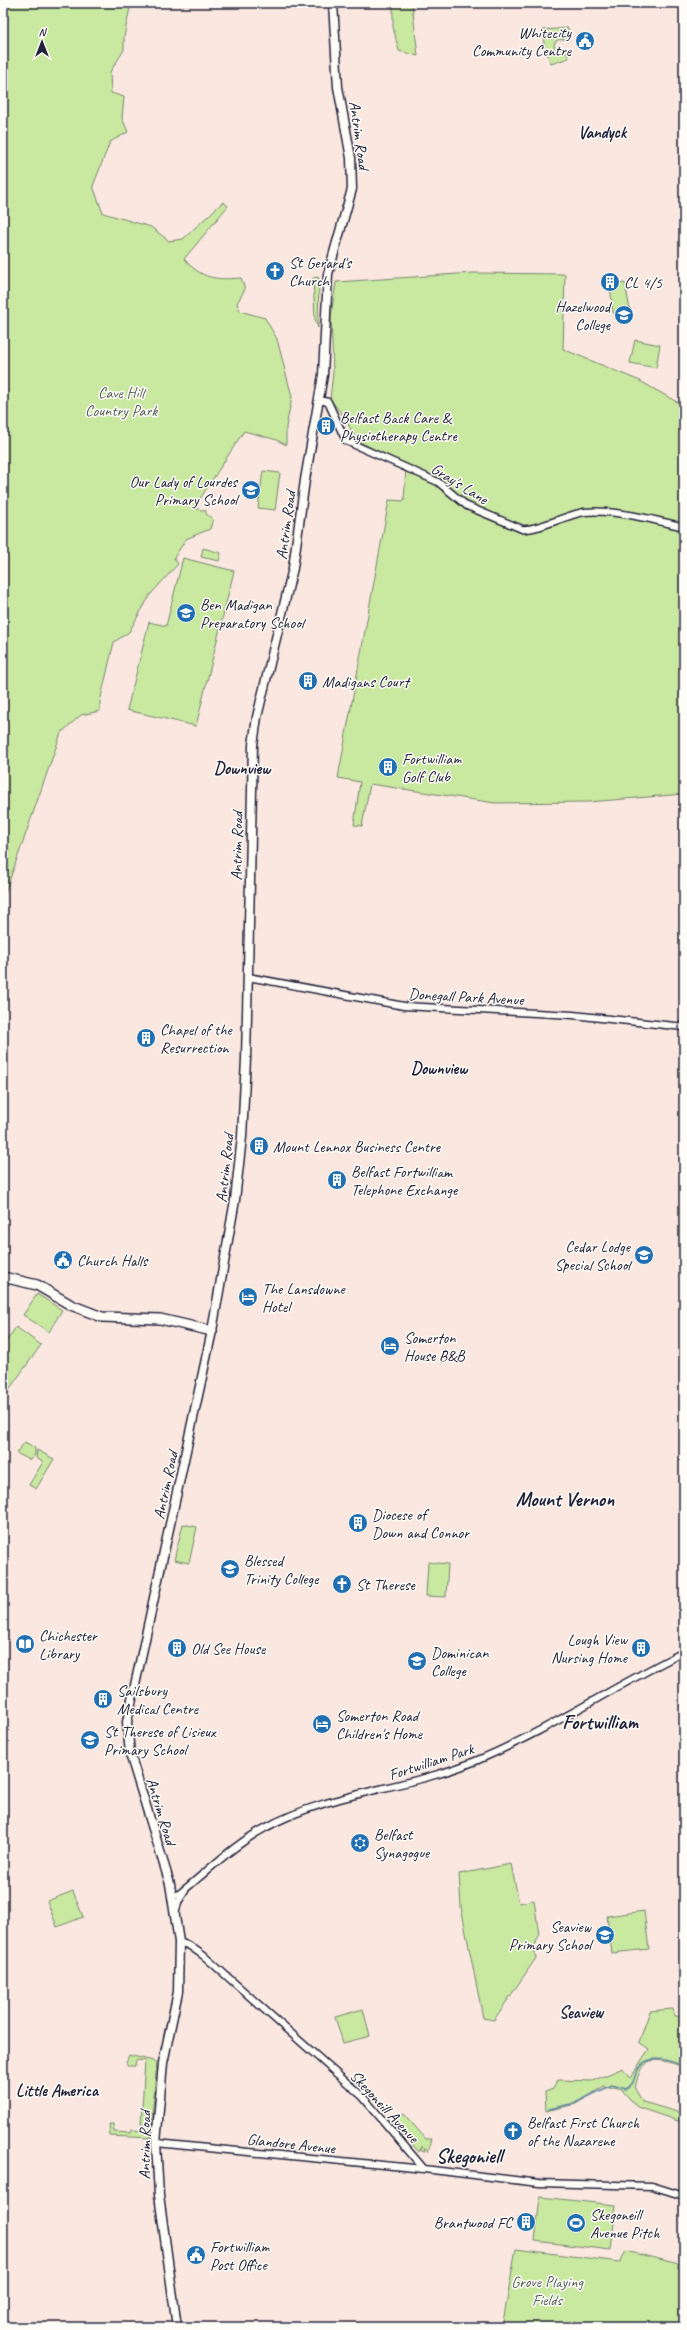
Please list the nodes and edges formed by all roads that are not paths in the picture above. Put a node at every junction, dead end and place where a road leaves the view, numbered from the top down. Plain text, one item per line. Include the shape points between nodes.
1 (333, 3) edge
2 (319, 400) junction
3 (684, 527) edge
4 (248, 977) junction
5 (684, 1027) edge
6 (3, 1277) edge
7 (212, 1331) junction
8 (684, 1652) edge
9 (187, 1888) junction
10 (173, 1896) junction
11 (176, 1913) junction
12 (179, 1942) junction
13 (156, 2143) junction
14 (419, 2161) junction
15 (409, 2168) junction
16 (424, 2169) junction
17 (684, 2196) edge
18 (177, 2327) edge

1 - 2 main road, Antrim Road via 338,87 351,158 352,189 328,274 325,357
2 - 3 street, Gray's Lane via 328,402 346,441 427,476 444,486 467,506 522,529 531,529 568,516 592,512
2 - 4 main road, Antrim Road via 293,568 254,736 250,799
4 - 5 street, Donegall Park Avenue via 404,1006 573,1015
4 - 7 main road, Antrim Road via 240,1160 229,1244
6 - 7 highway via 37,1285 71,1305 102,1317 160,1320
7 - 10 main road, Antrim Road via 127,1722 130,1754
8 - 9 street, Fortwilliam Park via 478,1760 428,1778 321,1806 265,1828 232,1850
9 - 10 street, Fortwilliam Park
9 - 11 street, Fortwilliam Park via 178,1902
10 - 11 main road, Antrim Road
11 - 12 main road, Antrim Road
12 - 13 main road, Antrim Road via 178,1992 162,2070
12 - 14 street, Skegoneill Avenue via 200,1953 356,2090
13 - 15 street, Glandore Avenue
13 - 18 main road, Antrim Road via 159,2192
14 - 15 street
14 - 16 street, Skegoneill Avenue
15 - 16 street, Glandore Avenue
16 - 17 street via 539,2183 652,2186

